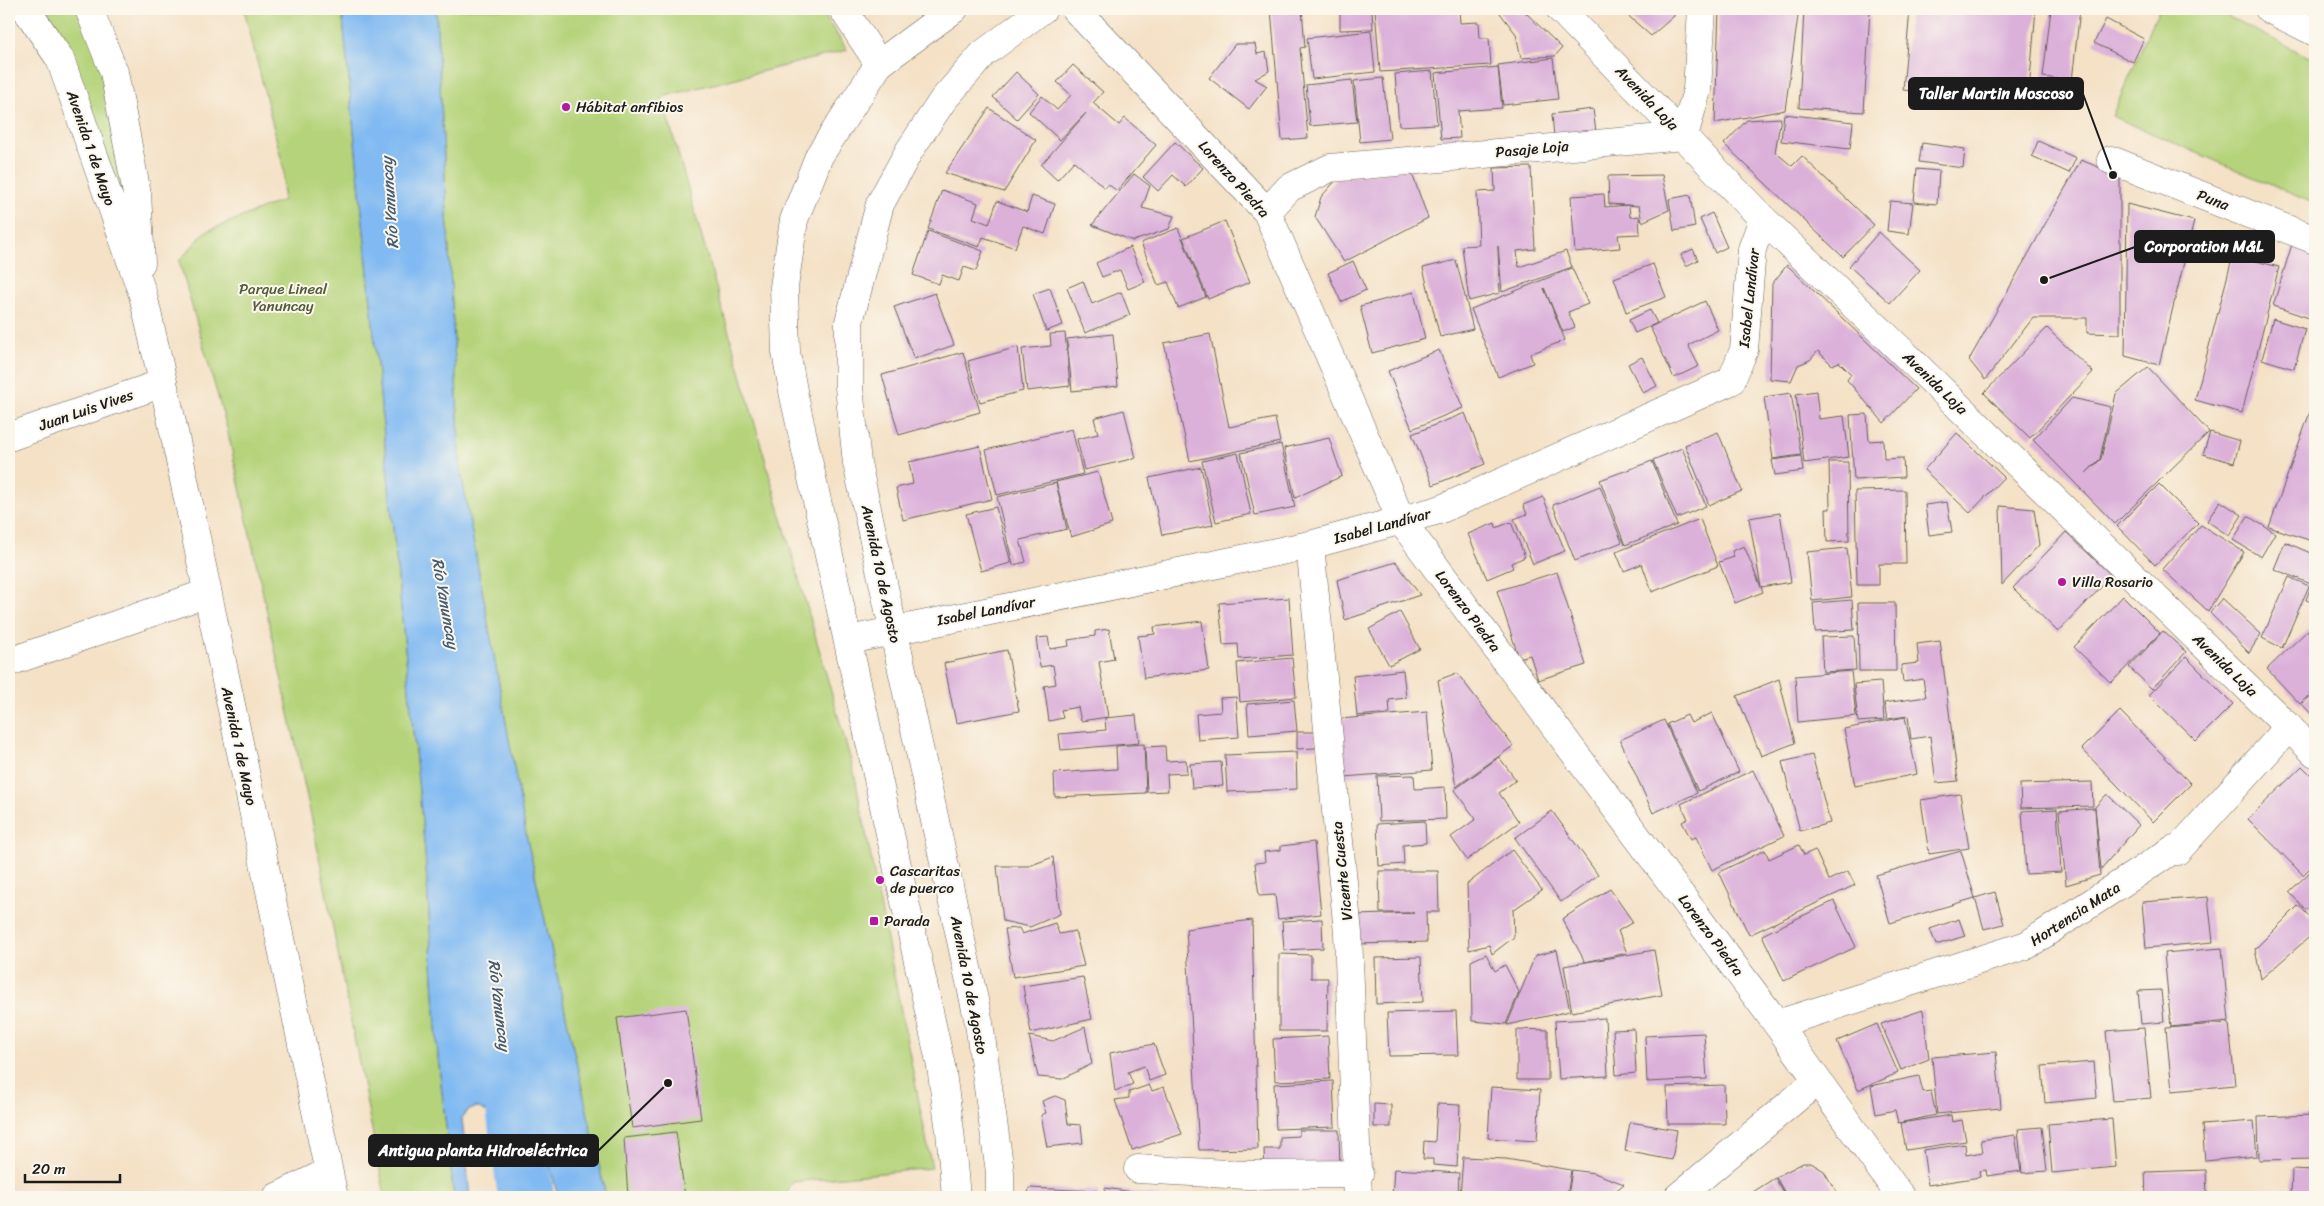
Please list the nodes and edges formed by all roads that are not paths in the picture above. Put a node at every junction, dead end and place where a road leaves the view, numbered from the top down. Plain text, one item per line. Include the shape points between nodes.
1 (26, 9) edge
2 (89, 9) edge
3 (843, 9) edge
4 (954, 9) edge
5 (1043, 9) edge
6 (1075, 9) edge
7 (1560, 9) edge
8 (1702, 9) edge
9 (2269, 9) edge
10 (2315, 32) edge
11 (878, 64) junction
12 (1684, 136) junction
13 (2111, 160) dead end
14 (1268, 212) junction
15 (1763, 219) junction
16 (2315, 240) edge
17 (143, 294) junction
18 (163, 383) junction
19 (9, 437) edge
20 (1402, 522) junction
21 (1310, 545) junction
22 (207, 593) junction
23 (893, 630) junction
24 (849, 640) junction
25 (9, 662) edge
26 (2289, 727) junction
27 (2315, 753) edge
28 (1777, 1024) junction
29 (1817, 1081) junction
30 (1138, 1169) dead end
31 (331, 1185) edge
32 (1358, 1186) edge
33 (277, 1197) edge
34 (956, 1197) edge
35 (1000, 1197) edge
36 (1678, 1197) edge
37 (1901, 1197) edge

1 - 17 street, Avenida 1 de Mayo via 60,59
2 - 17 street, Avenida 1 de Mayo via 114,72 118,91 137,194
3 - 11 street
4 - 11 street
5 - 23 street, Avenida 10 de Agosto via 983,54 944,100 909,151 880,204 849,322 849,387 857,463
6 - 14 street, Lorenzo Piedra
7 - 12 street, Avenida Loja
8 - 12 street via 1696,90
9 - 10 street
11 - 24 street via 819,156 794,220 784,287 786,352 794,396
12 - 14 street, Pasaje Loja via 1330,168 1289,188
12 - 15 street, Avenida Loja
13 - 16 street, Puna
14 - 20 street, Lorenzo Piedra
15 - 20 street, Isabel Landívar via 1752,249 1744,350 1731,381 1439,510
15 - 26 street, Avenida Loja
17 - 18 street, Avenida 1 de Mayo
18 - 19 street, Juan Luis Vives
18 - 22 street, Avenida 1 de Mayo
20 - 21 street, Isabel Landívar
20 - 28 street, Lorenzo Piedra
21 - 23 street, Isabel Landívar
21 - 32 street, Vicente Cuesta via 1348,933
22 - 25 street
22 - 31 street, Avenida 1 de Mayo
23 - 24 street, Isabel Landívar
23 - 35 street, Avenida 10 de Agosto via 979,1023 1000,1172
24 - 34 street via 941,1066
26 - 27 street, Avenida Loja
26 - 28 street, Hortencia Mata via 2177,851 2174,849 2027,945
28 - 29 street, Lorenzo Piedra
29 - 36 street
29 - 37 street, Lorenzo Piedra
30 - 32 street via 1245,1174
31 - 33 street

